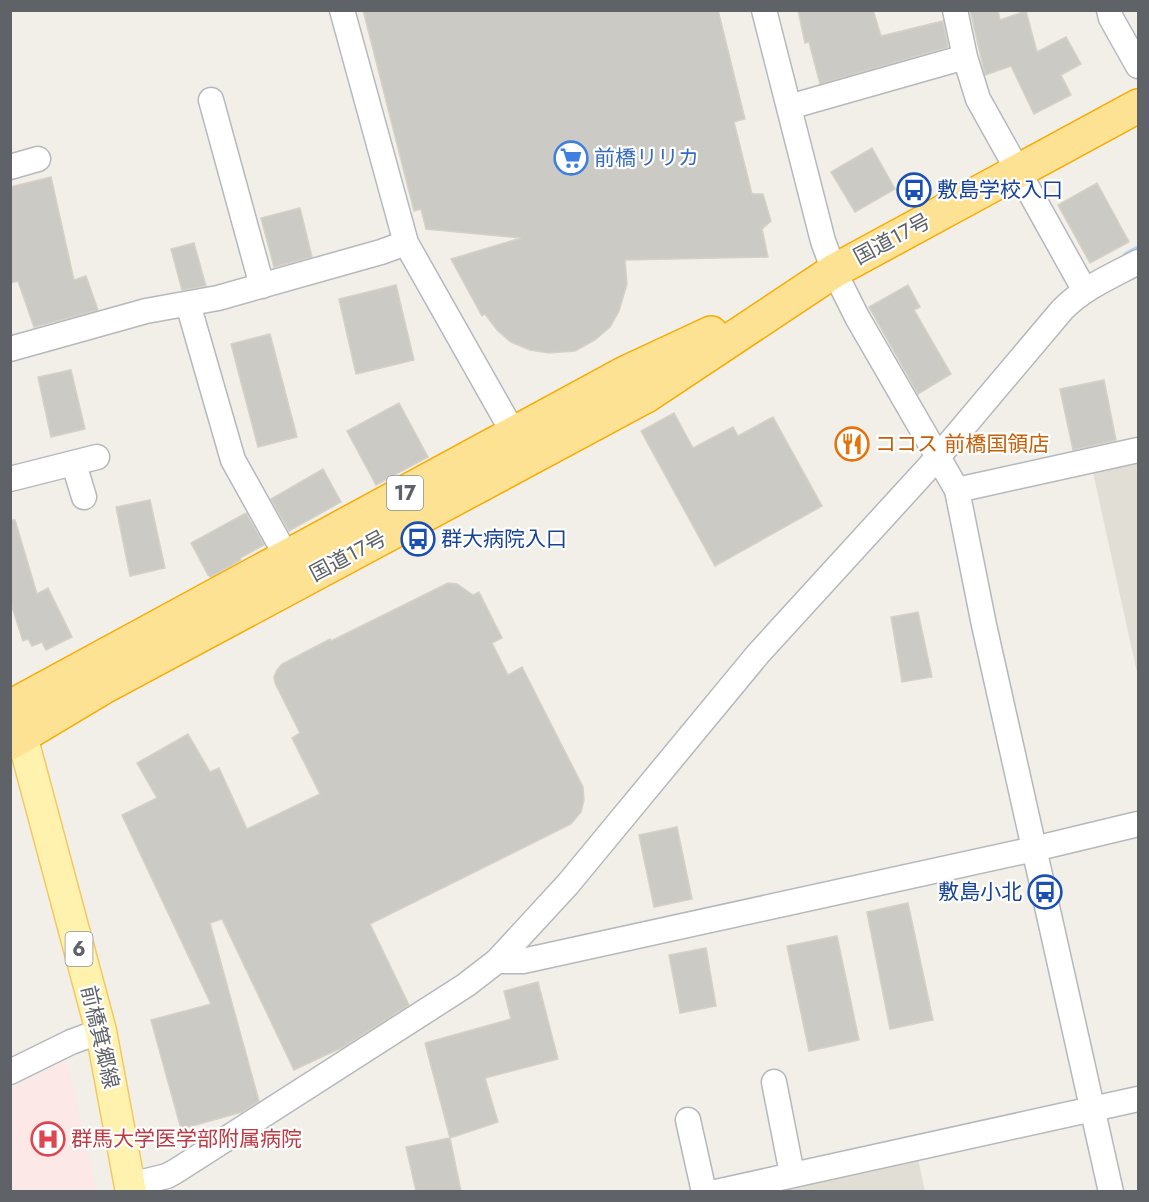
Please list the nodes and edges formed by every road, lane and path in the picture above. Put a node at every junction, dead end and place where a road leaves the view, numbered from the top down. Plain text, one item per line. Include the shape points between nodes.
1 (342, 10) edge
2 (764, 10) edge
3 (955, 10) edge
4 (1109, 10) edge
5 (965, 57) junction
6 (1138, 66) edge
7 (211, 100) dead end
8 (1138, 106) edge
9 (789, 107) junction
10 (38, 159) dead end
11 (10, 166) edge
12 (1019, 172) junction
13 (406, 243) junction
14 (1138, 262) edge
15 (834, 271) junction
16 (262, 286) junction
17 (805, 289) junction
18 (1085, 291) junction
19 (188, 304) junction
20 (10, 350) edge
21 (514, 434) junction
22 (1138, 450) edge
23 (938, 457) junction
24 (10, 479) edge
25 (957, 490) junction
26 (84, 497) dead end
27 (287, 557) junction
28 (13, 724) edge
29 (1138, 824) edge
30 (1034, 849) junction
31 (497, 961) junction
32 (101, 1031) junction
33 (10, 1072) edge
34 (774, 1082) dead end
35 (1138, 1100) edge
36 (1092, 1110) junction
37 (688, 1120) dead end
38 (792, 1174) junction
39 (131, 1188) edge
40 (704, 1191) edge
41 (716, 1191) edge
42 (1112, 1191) edge

1 - 13 street
2 - 9 street
3 - 5 street
4 - 6 street
5 - 9 street
5 - 12 street via 978,99
7 - 16 street
8 - 12 highway, 国道17号 / 17
9 - 15 street
10 - 11 street
12 - 15 highway, 国道17号 / 17
12 - 18 street
13 - 16 street
13 - 21 street
14 - 18 street
15 - 17 highway, 国道17号 / 17
15 - 23 street
16 - 19 street
17 - 21 highway, 国道17号 / 17 via 625,373
17 - 28 highway, 国道17号 / 17 via 646,396 102,688
18 - 23 street via 1062,310
19 - 20 street via 146,311
19 - 27 street via 233,460
21 - 27 highway, 国道17号 / 17
22 - 25 street
23 - 25 street
23 - 31 street via 758,654 568,884
24 - 26 street via 86,460
25 - 30 street
27 - 28 highway, 国道17号 / 17
28 - 32 main road, 前橋箕郷線 / 6
29 - 30 street
30 - 31 street via 523,961
30 - 36 street
31 - 39 street via 466,986 176,1171
32 - 33 street
32 - 39 main road, 前橋箕郷線 / 6
34 - 38 street
35 - 36 street
36 - 38 street
36 - 42 street
37 - 40 street
38 - 41 street

